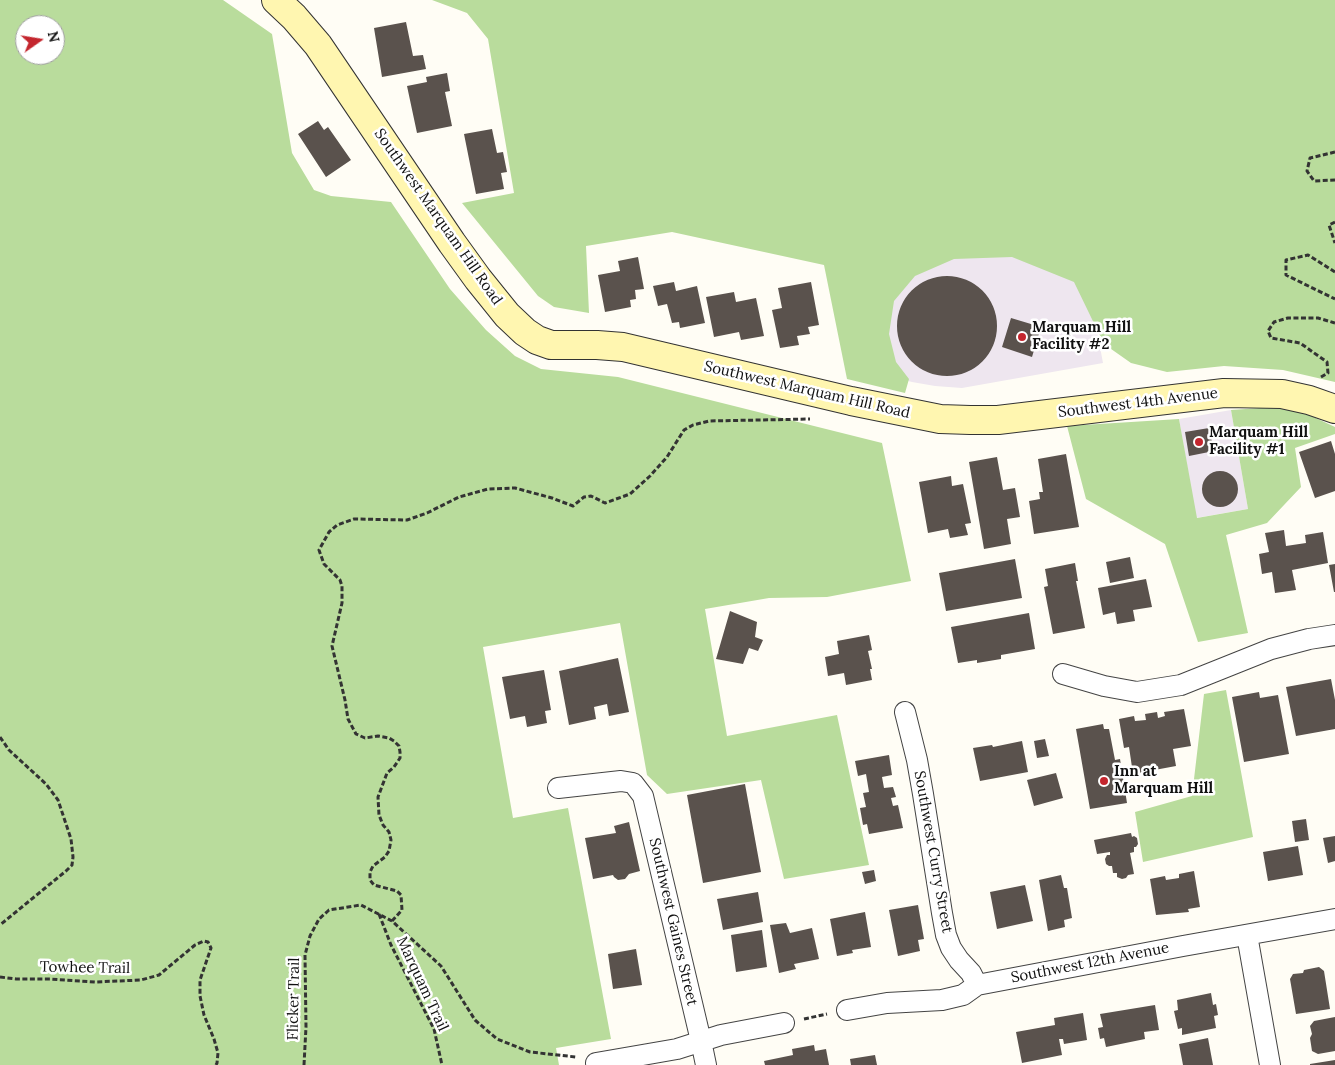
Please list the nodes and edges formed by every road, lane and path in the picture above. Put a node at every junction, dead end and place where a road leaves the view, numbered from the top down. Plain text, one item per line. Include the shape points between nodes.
1 (276, 0) edge
2 (1335, 152) edge
3 (1335, 180) edge
4 (1335, 222) edge
5 (1335, 243) edge
6 (1335, 272) edge
7 (1335, 299) edge
8 (1335, 323) edge
9 (1316, 380) dead end
10 (1335, 409) edge
11 (816, 419) dead end
12 (940, 419) joint
13 (1335, 635) edge
14 (1063, 674) dead end
15 (905, 712) dead end
16 (0, 737) edge
17 (558, 788) dead end
18 (378, 914) junction
19 (1335, 919) edge
20 (392, 921) junction
21 (0, 925) edge
22 (1247, 935) junction
23 (0, 977) edge
24 (977, 985) junction
25 (847, 1010) joint
26 (784, 1023) joint
27 (701, 1041) junction
28 (596, 1063) joint
29 (216, 1065) edge
30 (304, 1065) edge
31 (442, 1065) edge
32 (706, 1065) edge
33 (1270, 1065) edge

1 - 12 street, Southwest Marquam Hill Road via 318,45 452,243 507,316 524,332 552,345 623,347
2 - 3 path via 1310,158 1307,171 1314,181
4 - 5 path via 1329,225
6 - 7 path via 1308,255 1286,260 1286,275
8 - 9 path via 1318,318 1288,318 1274,322 1268,331 1271,338 1300,343 1327,362 1328,372
10 - 12 street, Southwest 14th Avenue via 1282,394 1224,393 998,420
11 - 20 path, Marquam Trail via 709,421 693,425 684,430 667,457 630,494 605,503 591,496 584,497 573,506 515,488 488,489 407,520 354,520 337,525 329,532 319,550 324,564 342,586 342,603 332,646 348,719 356,734 365,738 388,738 399,746 400,752 400,758 388,773 378,797 379,815 391,840 389,851 370,872 374,885 397,890 401,895 402,910
13 - 14 street via 1271,649 1180,685 1138,692
15 - 24 street, Southwest Curry Street via 917,760 946,935 951,948
16 - 21 path via 58,800 71,839 73,857 66,871
17 - 27 street, Southwest Gaines Street via 621,780 633,783 643,796
18 - 20 path, Flicker Trail
18 - 30 path, Flicker Trail via 361,905 329,910 319,919 310,936 305,955
18 - 31 path, Marquam Trail via 434,1029
19 - 22 street, Southwest 12th Avenue
20 - 28 path, Flicker Trail via 441,966 475,1020 497,1039 530,1052 586,1058
22 - 24 street, Southwest 12th Avenue
22 - 33 street
23 - 29 path, Towhee Trail via 95,982 142,980 158,975 195,946 208,942 211,948 200,980 200,996 218,1053
24 - 25 street, Southwest 12th Avenue via 950,999 887,1003
25 - 26 path
26 - 27 street
27 - 28 street via 677,1049
27 - 32 street, Southwest Gaines Street

